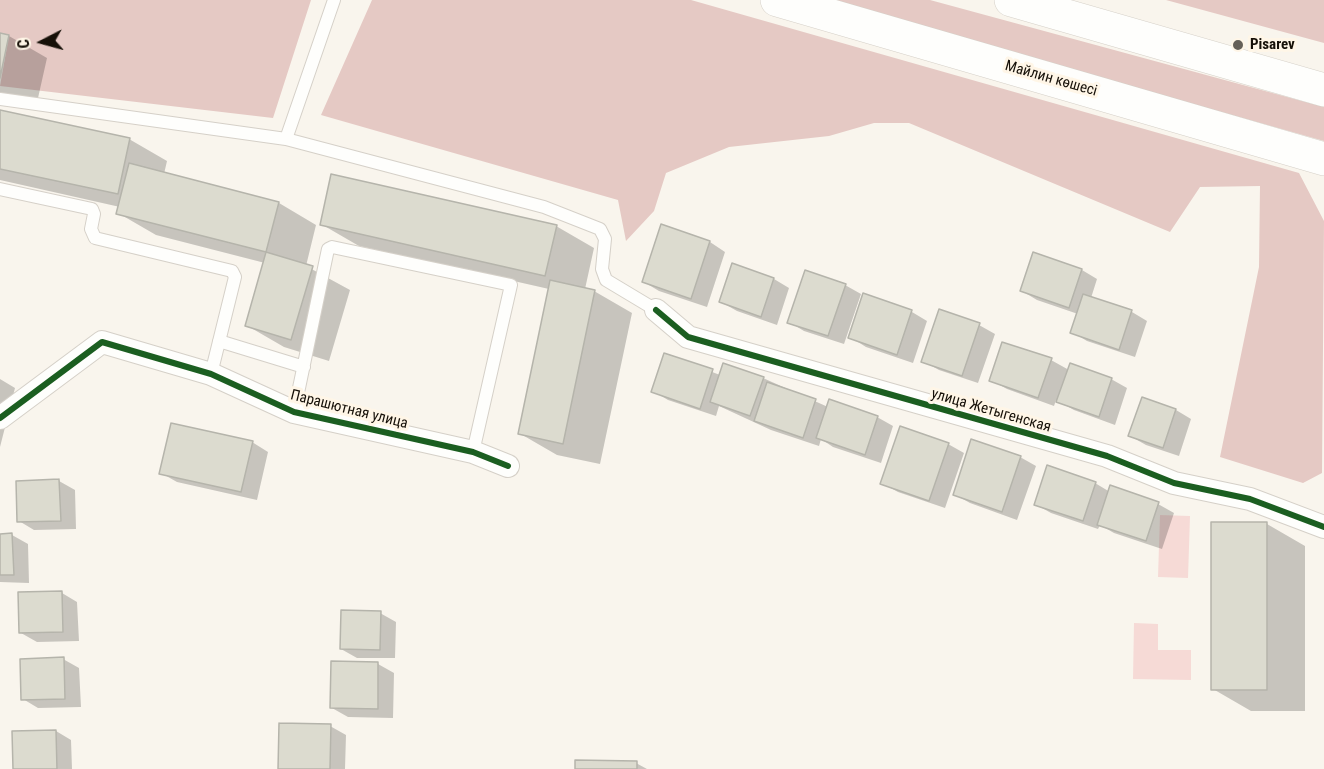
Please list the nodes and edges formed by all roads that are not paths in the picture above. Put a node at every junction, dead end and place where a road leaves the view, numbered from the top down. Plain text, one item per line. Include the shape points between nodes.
1 (334, 0) edge
2 (777, 0) edge
3 (1011, 0) edge
4 (1324, 90) edge
5 (0, 99) edge
6 (286, 139) junction
7 (1324, 159) edge
8 (0, 189) edge
9 (656, 310) joint
10 (219, 341) junction
11 (304, 366) junction
12 (211, 374) junction
13 (294, 412) junction
14 (0, 418) edge
15 (473, 452) junction
16 (508, 466) dead end
17 (1324, 527) edge

1 - 6 lane
2 - 7 main road, Майлин көшесі
3 - 4 main road
5 - 6 lane
6 - 9 lane via 544,207 600,229 605,238 602,269 606,280
8 - 10 lane via 92,209 91,229 95,238 232,271 235,277
9 - 17 street, улица Жетыгенская via 688,337 1107,456 1174,483 1250,499
10 - 11 lane
10 - 12 lane
11 - 13 lane
11 - 15 lane via 327,251 332,247 511,285
12 - 13 street, Парашютная улица
12 - 14 street, Парашютная улица via 102,342
13 - 15 street, Парашютная улица
15 - 16 street, Парашютная улица

